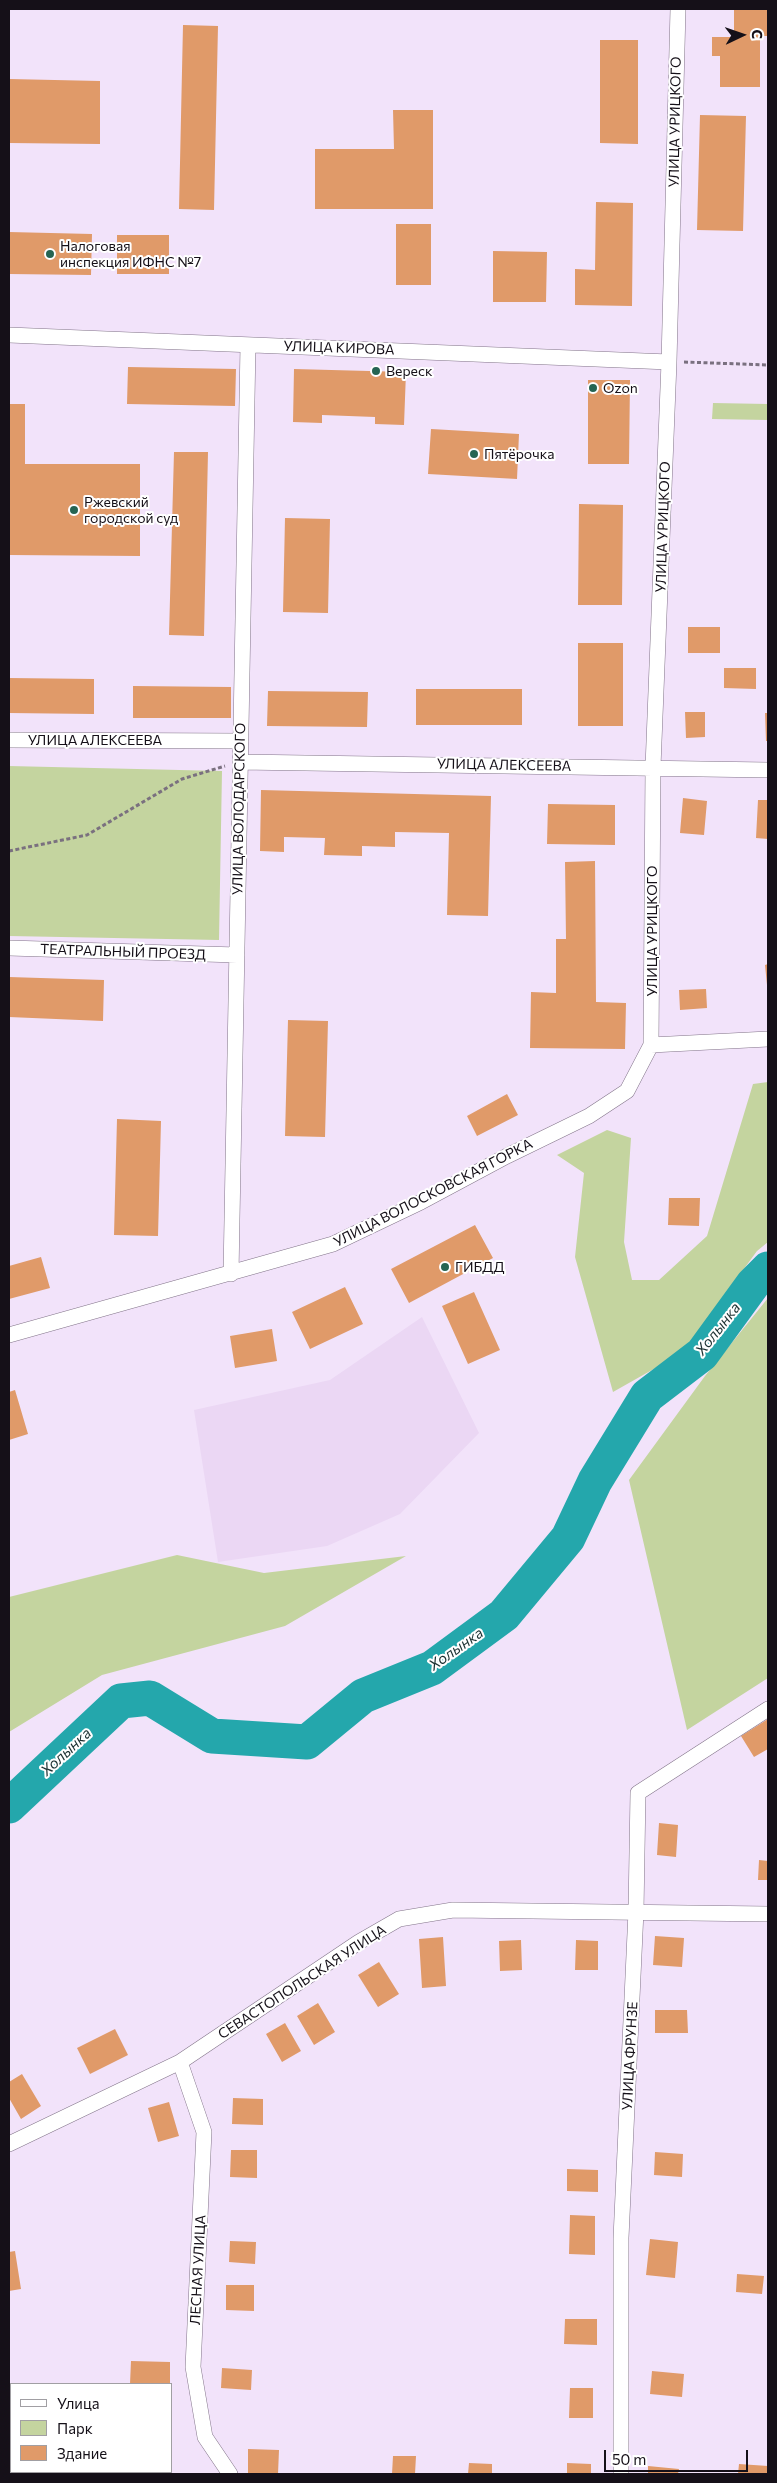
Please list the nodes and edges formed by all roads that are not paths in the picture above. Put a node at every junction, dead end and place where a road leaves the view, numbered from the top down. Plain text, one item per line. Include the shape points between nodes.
1 (678, 9) edge
2 (9, 335) edge
3 (248, 345) junction
4 (670, 362) junction
5 (9, 740) edge
6 (240, 741) junction
7 (240, 762) junction
8 (653, 767) junction
9 (768, 770) edge
10 (9, 948) edge
11 (237, 955) junction
12 (768, 1039) edge
13 (651, 1045) junction
14 (231, 1274) junction
15 (9, 1335) edge
16 (768, 1709) edge
17 (636, 1911) junction
18 (768, 1914) edge
19 (180, 2062) junction
20 (9, 2144) edge
21 (230, 2474) edge
22 (621, 2474) edge

1 - 4 street, УЛИЦА УРИЦКОГО
2 - 3 street, УЛИЦА КИРОВА
3 - 4 street, УЛИЦА КИРОВА
3 - 6 street, УЛИЦА ВОЛОДАРСКОГО
4 - 8 street, УЛИЦА УРИЦКОГО
5 - 6 street, УЛИЦА АЛЕКСЕЕВА
6 - 7 street, УЛИЦА ВОЛОДАРСКОГО
7 - 8 street, УЛИЦА АЛЕКСЕЕВА
7 - 11 street, УЛИЦА ВОЛОДАРСКОГО
8 - 9 street, УЛИЦА АЛЕКСЕЕВА
8 - 13 street, УЛИЦА УРИЦКОГО
10 - 11 street, ТЕАТРАЛЬНЫЙ ПРОЕЗД
11 - 14 street, УЛИЦА ВОЛОДАРСКОГО
12 - 13 street
13 - 14 street, УЛИЦА ВОЛОСКОВСКАЯ ГОРКА via 627,1091 589,1116 333,1244
14 - 15 street, УЛИЦА ВОЛОСКОВСКАЯ ГОРКА
16 - 17 street, УЛИЦА ФРУНЗЕ via 638,1793
17 - 18 street, СЕВАСТОПОЛЬСКАЯ УЛИЦА
17 - 19 street, СЕВАСТОПОЛЬСКАЯ УЛИЦА via 454,1910 399,1919 359,1942
17 - 22 street, УЛИЦА ФРУНЗЕ via 621,2238
19 - 20 street, СЕВАСТОПОЛЬСКАЯ УЛИЦА
19 - 21 street, ЛЕСНАЯ УЛИЦА via 204,2132 194,2367 205,2437

